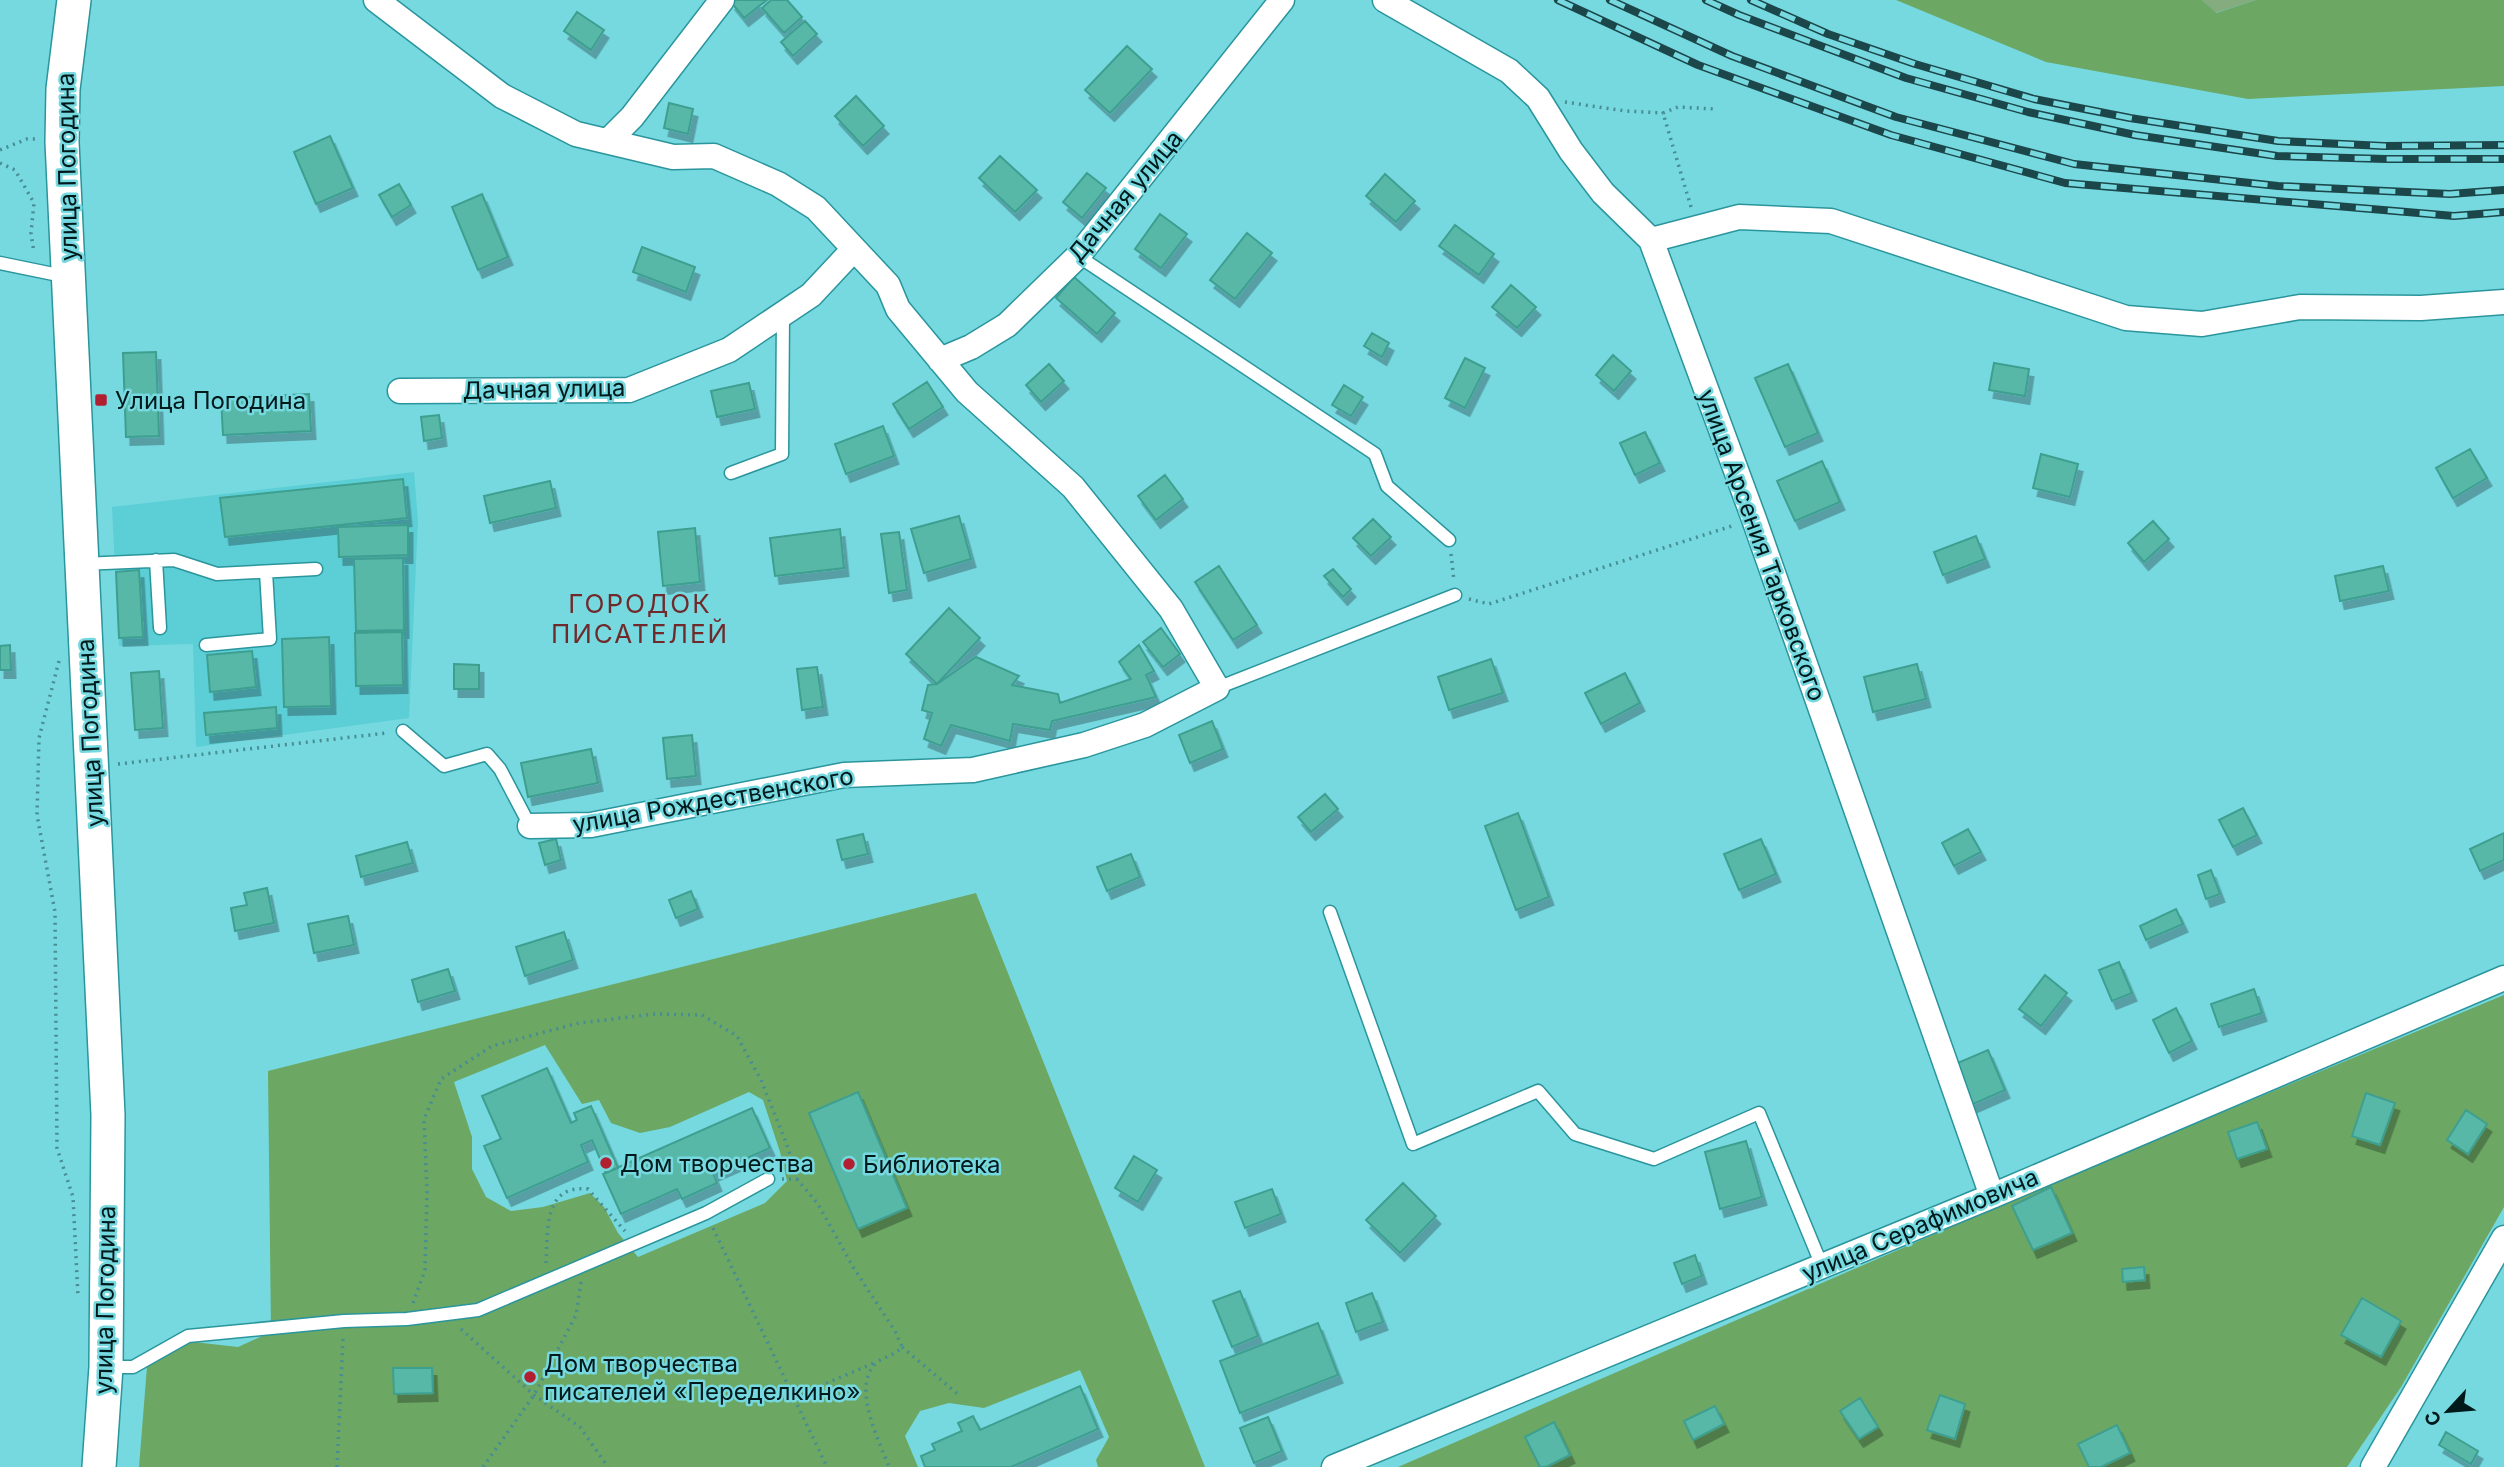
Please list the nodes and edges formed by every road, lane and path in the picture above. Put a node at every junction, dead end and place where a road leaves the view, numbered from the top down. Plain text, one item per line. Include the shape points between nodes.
1 (376, 0) edge
2 (722, 0) edge
3 (1282, 0) edge
4 (1385, 0) edge
5 (75, 1) edge
6 (1538, 98) junction
7 (1715, 109) dead end
8 (1663, 113) junction
9 (46, 139) dead end
10 (608, 141) junction
11 (0, 150) edge
12 (0, 163) edge
13 (1697, 227) junction
14 (1651, 240) junction
15 (854, 249) junction
16 (1077, 256) junction
17 (0, 263) edge
18 (53, 274) junction
19 (2504, 302) edge
20 (783, 314) junction
21 (940, 360) junction
22 (400, 391) dead end
23 (731, 473) dead end
24 (1754, 519) junction
25 (1449, 540) joint
26 (156, 561) junction
27 (82, 564) junction
28 (316, 569) dead end
29 (266, 572) junction
30 (1455, 595) junction
31 (160, 628) dead end
32 (206, 645) dead end
33 (60, 659) dead end
34 (1217, 688) junction
35 (403, 732) joint
36 (118, 764) dead end
37 (530, 826) joint
38 (1330, 912) dead end
39 (2504, 978) edge
40 (768, 1179) dead end
41 (1992, 1196) junction
42 (706, 1213) junction
43 (2504, 1238) edge
44 (635, 1244) junction
45 (583, 1266) junction
46 (1822, 1266) junction
47 (545, 1282) junction
48 (78, 1304) dead end
49 (444, 1313) junction
50 (407, 1319) junction
51 (344, 1321) junction
52 (902, 1347) junction
53 (876, 1362) junction
54 (106, 1367) junction
55 (534, 1395) junction
56 (960, 1396) dead end
57 (794, 1398) junction
58 (99, 1467) edge
59 (337, 1467) edge
60 (483, 1467) edge
61 (608, 1467) edge
62 (827, 1467) edge
63 (889, 1467) edge
64 (1334, 1467) edge
65 (2373, 1467) edge

1 - 10 street via 502,96 576,134
2 - 10 street via 632,117
3 - 16 street, Дачная улица
4 - 6 street, улица Арсения Тарковского via 1509,71
5 - 18 main road, улица Погодина via 63,89
6 - 8 path
6 - 14 street, улица Арсения Тарковского via 1603,193
7 - 8 path via 1678,107
8 - 13 path
9 - 11 path via 27,139
10 - 15 street via 673,157 714,156 779,184 816,208
12 - 18 path via 15,170 34,203 30,233
13 - 14 street
13 - 19 street via 1739,217 1831,221 2126,318 2202,324 2300,307 2421,308
14 - 24 street, улица Арсения Тарковского
15 - 20 street, Дачная улица via 811,295
15 - 21 street via 888,285 898,309
16 - 21 street, Дачная улица via 1007,325
16 - 25 lane via 1376,454 1387,486
17 - 18 lane
18 - 27 main road, улица Погодина
20 - 22 street, Дачная улица via 729,350 629,390
20 - 23 lane via 782,454
21 - 34 street via 967,392 1073,487 1171,609
24 - 30 path via 1489,604
24 - 41 street, улица Арсения Тарковского
25 - 30 path
26 - 27 lane
26 - 29 lane via 174,560 217,574
26 - 31 lane
27 - 54 main road, улица Погодина via 108,1115
28 - 29 lane
29 - 32 lane via 270,639
30 - 34 lane
33 - 48 path via 39,737 37,815 55,912 57,1148 73,1197
34 - 37 street, улица Рождественского via 1144,725 1084,745 973,770 844,775 591,825
35 - 36 path
35 - 37 lane via 444,766 487,754
38 - 46 lane via 1413,1144 1538,1091 1575,1134 1654,1159 1759,1113
39 - 41 street, улица Серафимовича
40 - 42 lane
41 - 46 street, улица Серафимовича
42 - 44 lane
42 - 57 path
43 - 65 street
44 - 45 lane
44 - 47 path via 598,1198 588,1189 576,1188 560,1195 549,1213
45 - 47 lane
45 - 55 path via 576,1315
46 - 64 street, улица Серафимовича
47 - 49 lane via 478,1310
49 - 50 lane
49 - 55 path
50 - 51 lane
50 - 52 path via 425,1270 424,1119 441,1079 492,1046 579,1023 655,1014 702,1015 737,1036 761,1080 797,1179 818,1204
51 - 54 lane via 188,1336 133,1367
51 - 59 path
52 - 53 path
52 - 56 path
53 - 57 path
53 - 63 path via 866,1393
54 - 58 main road, улица Погодина
55 - 60 path
55 - 61 path via 580,1427
57 - 62 path

